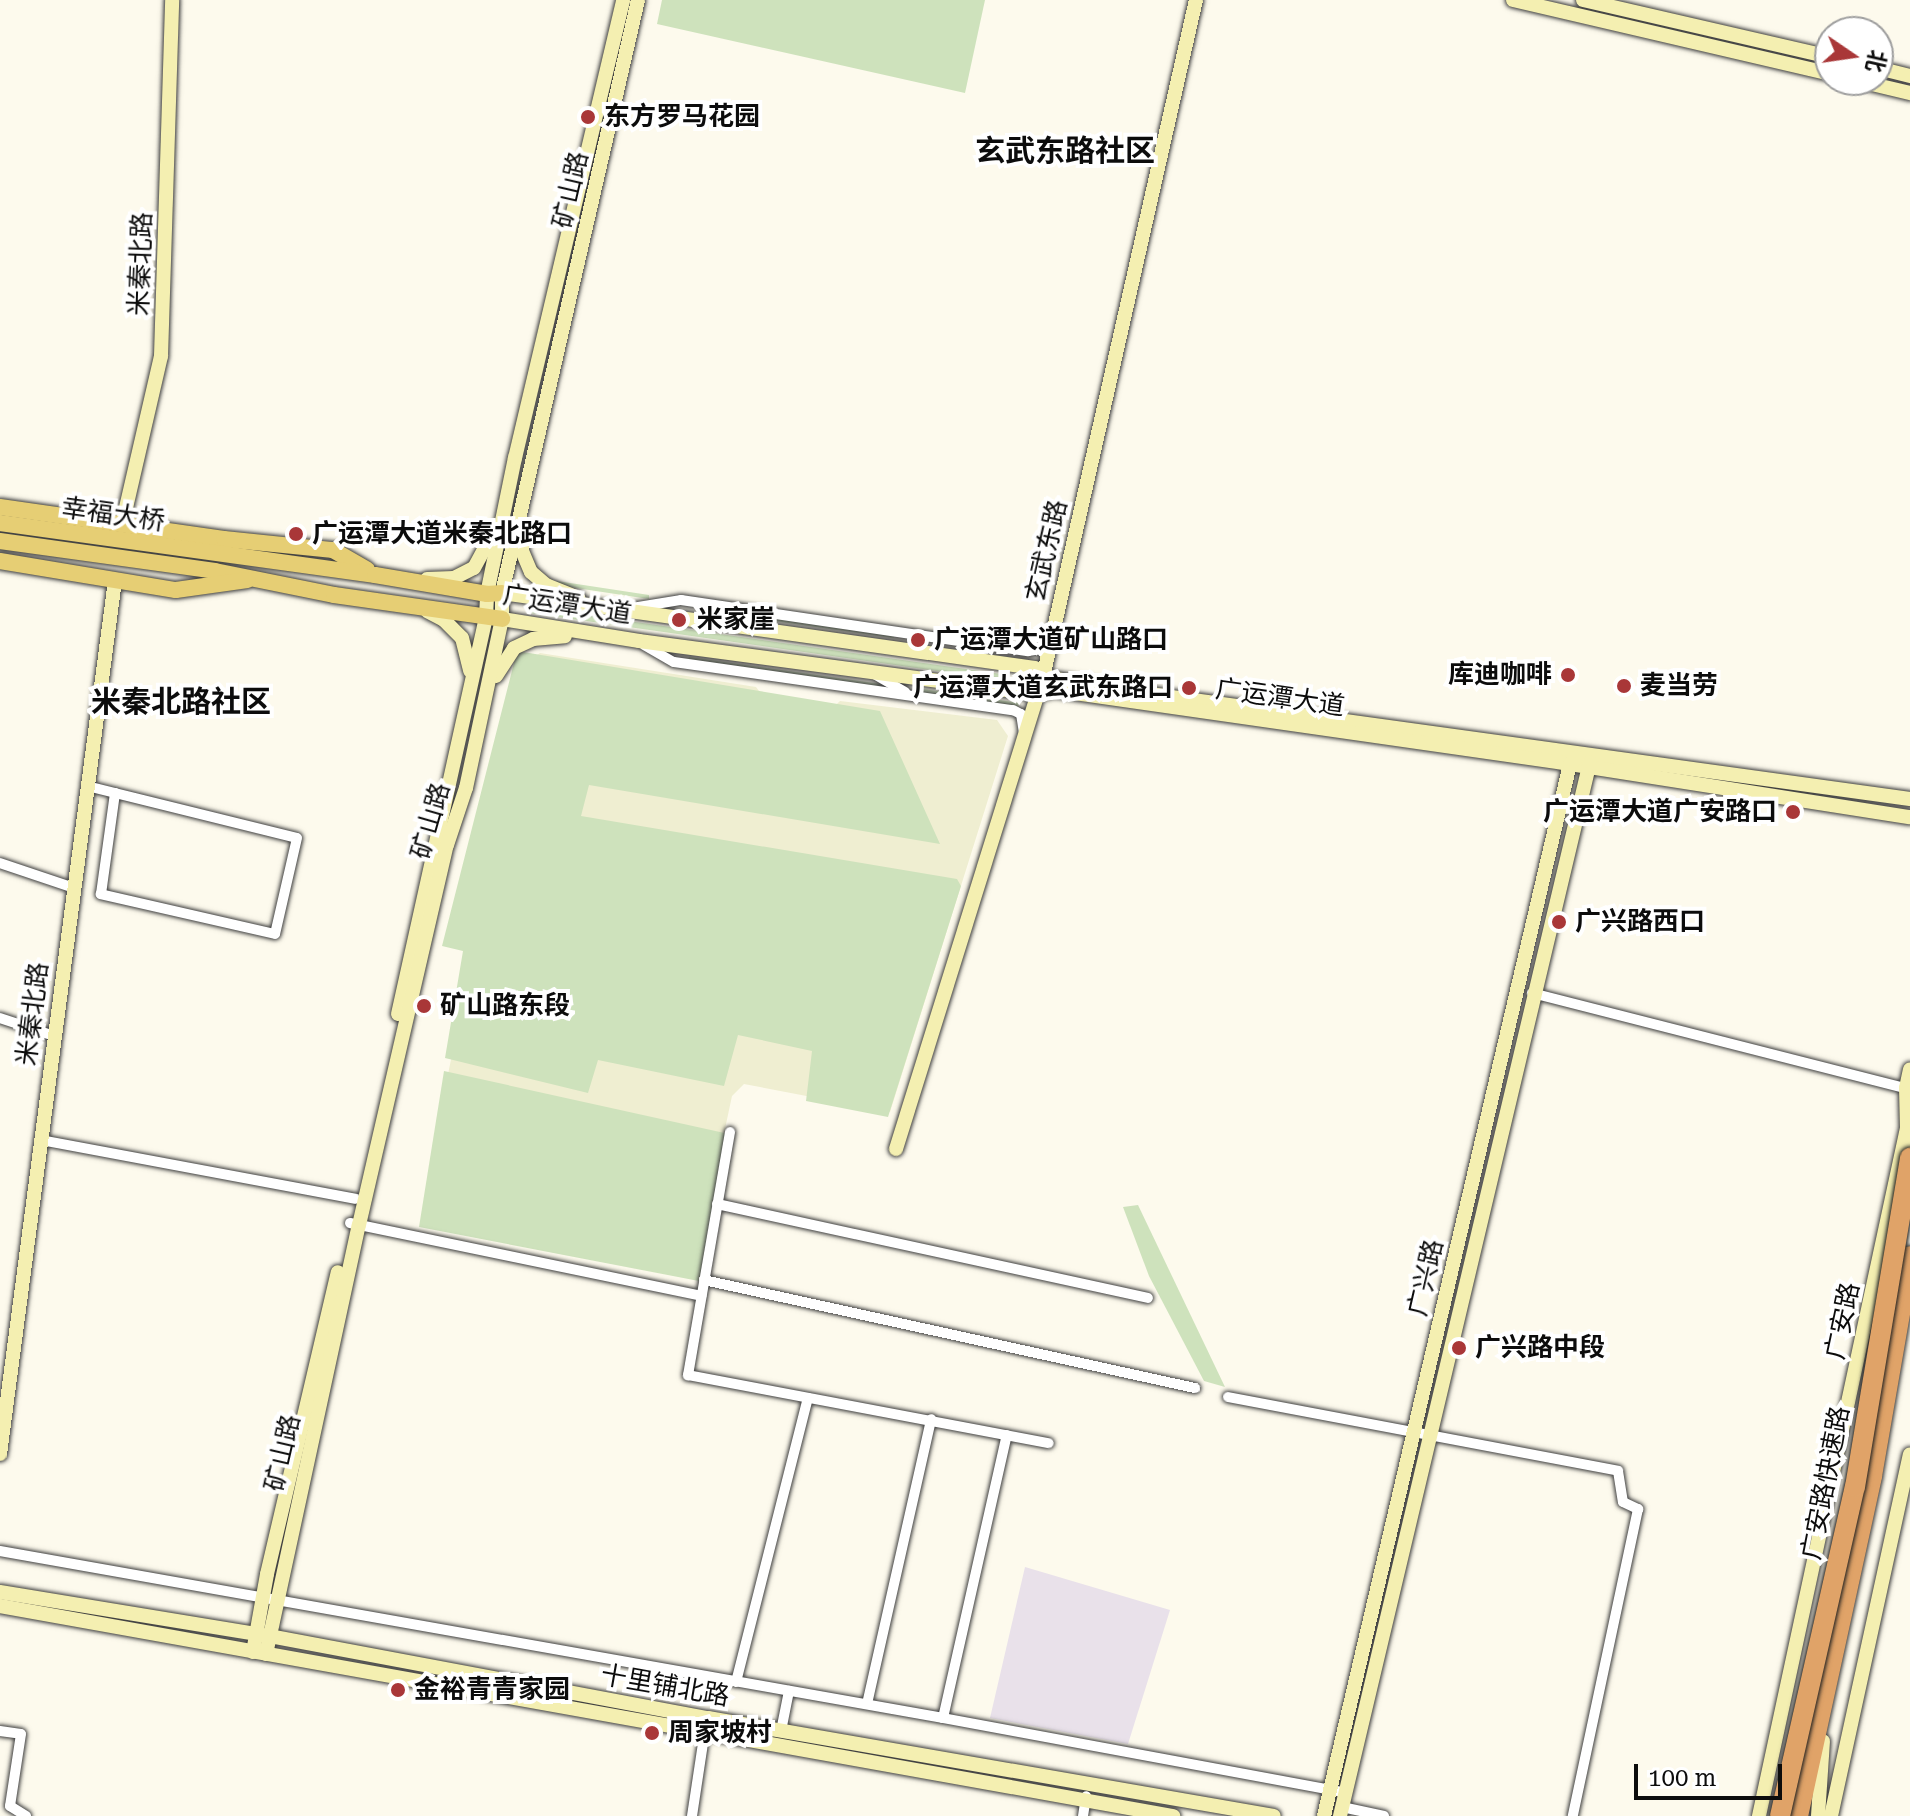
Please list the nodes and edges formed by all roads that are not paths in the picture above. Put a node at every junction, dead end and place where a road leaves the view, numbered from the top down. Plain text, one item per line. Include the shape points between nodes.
1 (172, 0) edge
2 (623, 0) edge
3 (638, 0) edge
4 (1196, 0) edge
5 (1513, 0) edge
6 (1583, 0) edge
7 (1814, 53) edge
8 (1814, 70) edge
9 (507, 493) junction
10 (525, 505) junction
11 (0, 507) edge
12 (0, 523) edge
13 (122, 525) junction
14 (0, 541) edge
15 (0, 561) edge
16 (217, 563) junction
17 (375, 575) junction
18 (258, 578) junction
19 (403, 579) junction
20 (115, 581) junction
21 (494, 594) junction
22 (593, 604) junction
23 (412, 605) junction
24 (629, 609) junction
25 (494, 618) junction
26 (593, 634) junction
27 (1053, 634) junction
28 (639, 641) junction
29 (868, 671) junction
30 (1043, 677) junction
31 (470, 692) junction
32 (1038, 694) junction
33 (912, 696) junction
34 (484, 710) junction
35 (1022, 746) junction
36 (1582, 760) junction
37 (87, 786) junction
38 (115, 793) junction
39 (1910, 799) edge
40 (1910, 817) edge
41 (0, 863) edge
42 (74, 888) junction
43 (1532, 993) junction
44 (0, 1018) edge
45 (54, 1036) junction
46 (1910, 1069) edge
47 (1906, 1088) junction
48 (730, 1132) dead end
49 (41, 1140) junction
50 (896, 1149) dead end
51 (1910, 1158) edge
52 (356, 1199) junction
53 (717, 1204) junction
54 (354, 1224) junction
55 (1910, 1246) edge
56 (1910, 1256) edge
57 (704, 1280) junction
58 (701, 1296) junction
59 (1148, 1298) dead end
60 (1910, 1315) edge
61 (1195, 1388) dead end
62 (1228, 1397) dead end
63 (808, 1398) junction
64 (931, 1419) junction
65 (1415, 1430) junction
66 (1007, 1435) junction
67 (1432, 1435) junction
68 (1049, 1443) dead end
69 (0, 1454) edge
70 (1910, 1455) edge
71 (0, 1551) edge
72 (1841, 1566) junction
73 (0, 1592) edge
74 (269, 1598) junction
75 (1807, 1602) junction
76 (0, 1606) edge
77 (262, 1636) junction
78 (259, 1653) junction
79 (736, 1682) junction
80 (789, 1691) junction
81 (867, 1704) junction
82 (943, 1718) junction
83 (705, 1730) junction
84 (0, 1731) edge
85 (781, 1731) junction
86 (1086, 1793) junction
87 (1340, 1801) edge
88 (26, 1816) edge
89 (692, 1816) edge
90 (1083, 1816) edge
91 (1173, 1816) edge
92 (1274, 1816) edge
93 (1324, 1816) edge
94 (1384, 1816) edge
95 (1573, 1816) edge
96 (1760, 1816) edge
97 (1780, 1816) edge
98 (1798, 1816) edge
99 (1818, 1816) edge
100 (1831, 1816) edge

1 - 13 main road, 米秦北路 via 161,356
2 - 9 main road, 矿山路
3 - 10 main road, 矿山路
4 - 27 main road, 玄武东路
5 - 8 main road
6 - 7 main road
9 - 19 main road via 474,568 454,578
9 - 21 main road, 矿山路
10 - 21 main road, 矿山路
10 - 22 main road via 521,547 531,572 546,585
11 - 13 main road
12 - 16 main road, 幸福大桥
13 - 17 main road via 333,550
14 - 16 main road, 幸福大桥
15 - 20 main road
16 - 17 main road, 广运潭大道
16 - 18 main road, 广运潭大道
17 - 19 main road, 广运潭大道
18 - 20 main road via 176,590
18 - 23 main road, 广运潭大道
19 - 21 main road, 广运潭大道
20 - 37 main road, 米秦北路
21 - 22 main road, 广运潭大道
21 - 25 main road, 矿山路
22 - 24 main road, 广运潭大道
23 - 25 main road, 广运潭大道
23 - 31 main road via 444,620 462,638 470,662
24 - 27 street via 681,600 1028,651 1043,649
24 - 30 main road, 广运潭大道 via 1035,668
25 - 26 main road, 广运潭大道
25 - 31 main road, 矿山路
25 - 34 main road, 矿山路
26 - 28 main road, 广运潭大道
26 - 34 main road via 533,639 514,648 501,663
27 - 30 main road, 玄武东路
28 - 29 main road, 广运潭大道
28 - 33 street via 674,662
29 - 32 main road, 广运潭大道
29 - 33 street
30 - 32 main road, 玄武东路
30 - 36 main road, 广运潭大道
31 - 52 main road, 矿山路
32 - 35 main road, 玄武东路
32 - 36 main road, 广运潭大道 via 1054,690
33 - 35 street via 1017,711 1024,723
34 - 54 main road, 矿山路
35 - 50 main road, 玄武东路
36 - 39 main road, 广运潭大道
36 - 40 main road, 广运潭大道
36 - 43 main road, 广兴路
36 - 65 main road, 广兴路
37 - 38 street
37 - 42 main road, 米秦北路
38 - 38 street via 297,838 275,934 101,894
41 - 42 street
42 - 45 main road, 米秦北路
43 - 47 street
43 - 67 main road, 广兴路
44 - 45 street
45 - 49 main road, 米秦北路
46 - 47 main road, 广安路
47 - 75 main road, 广安路 via 1907,1128
48 - 53 street
49 - 52 street
49 - 69 main road, 米秦北路
51 - 97 highway, 广安路快速路, bridge via 1855,1487
52 - 54 main road, 矿山路
53 - 57 street
53 - 59 street
54 - 58 street
54 - 74 main road, 矿山路
55 - 72 main road
56 - 98 highway, 广安路快速路 via 1872,1476
57 - 58 street
57 - 61 street
58 - 63 street via 688,1375
60 - 99 main road via 1821,1754
62 - 65 street
63 - 64 street
63 - 79 street
64 - 66 street
64 - 81 street
65 - 67 street
65 - 87 main road, 广兴路
66 - 68 street
66 - 82 street
67 - 87 main road, 广兴路
67 - 95 street via 1618,1471 1623,1502 1638,1509
70 - 100 main road
71 - 74 street
72 - 75 main road
72 - 96 main road via 1806,1726
73 - 77 main road, 十里铺北路
74 - 77 main road, 矿山路
74 - 79 street
75 - 96 main road, 广安路
76 - 78 main road, 十里铺北路
77 - 78 main road, 矿山路
77 - 85 main road, 十里铺北路
78 - 83 main road, 十里铺北路
79 - 80 street
80 - 81 street
80 - 85 street
81 - 82 street
82 - 87 street
83 - 86 main road, 十里铺北路
83 - 89 street
84 - 88 street via 21,1734 10,1806
85 - 86 main road, 十里铺北路
86 - 90 street
86 - 91 main road, 十里铺北路
86 - 92 main road, 十里铺北路
87 - 93 main road, 广兴路
87 - 94 street

